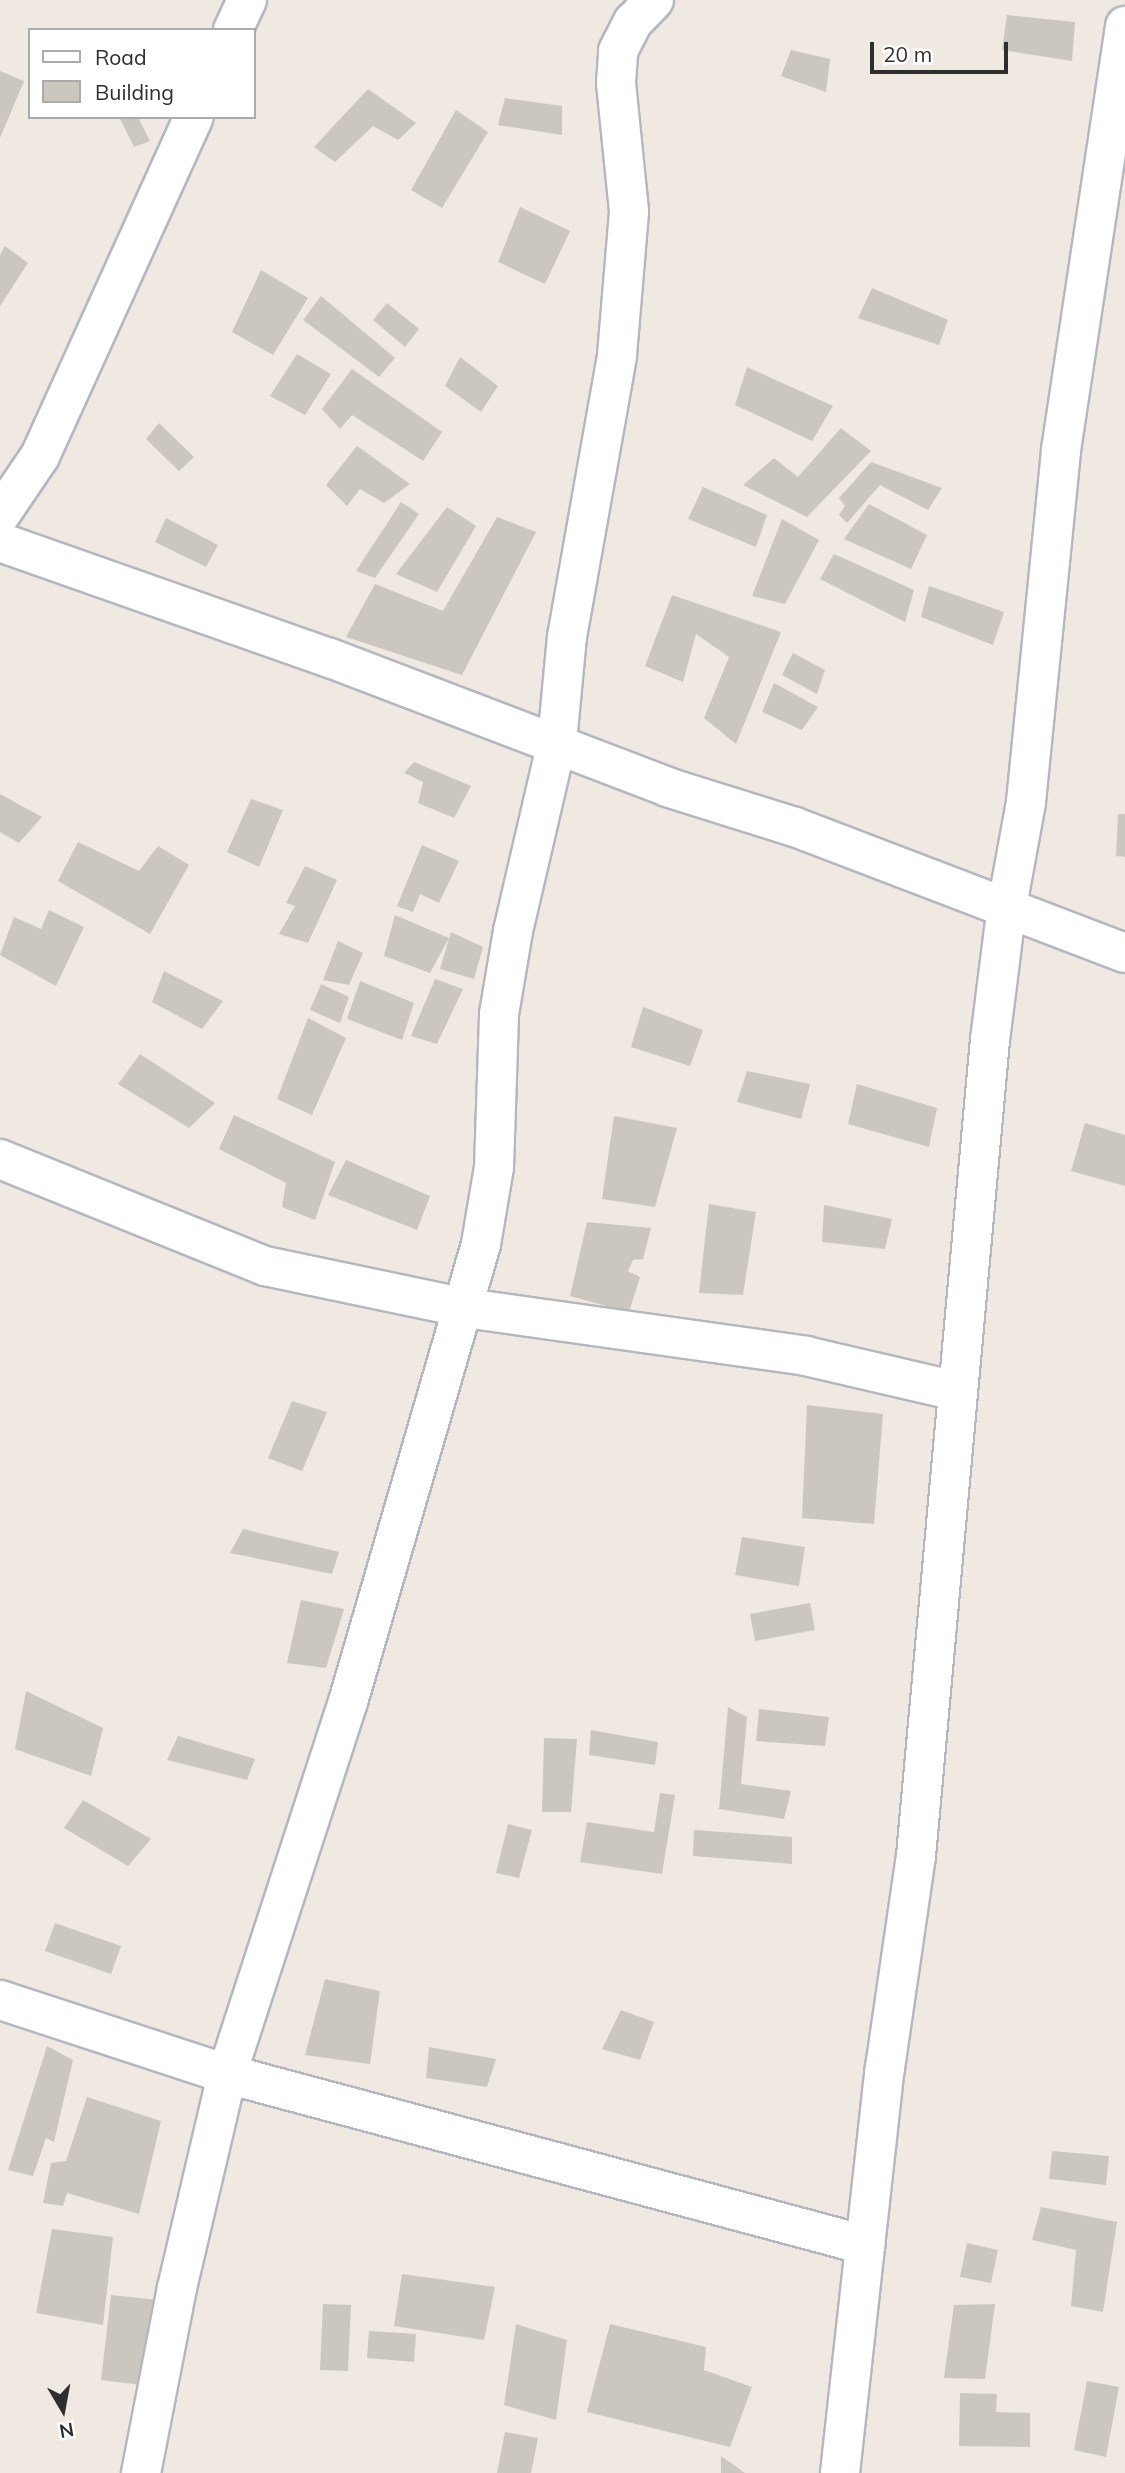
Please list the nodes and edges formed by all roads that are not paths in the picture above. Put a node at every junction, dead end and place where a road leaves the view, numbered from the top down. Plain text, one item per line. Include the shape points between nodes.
1 (247, 0) edge
2 (654, 0) edge
3 (1125, 26) edge
4 (234, 28) edge
5 (193, 119) edge
6 (0, 514) edge
7 (0, 542) edge
8 (557, 743) junction
9 (1007, 906) junction
10 (1125, 953) edge
11 (0, 1159) edge
12 (466, 1308) junction
13 (956, 1391) junction
14 (0, 2000) edge
15 (227, 2074) junction
16 (865, 2245) junction
17 (141, 2473) edge
18 (840, 2473) edge

1 - 4 street
2 - 8 street via 633,22 618,51 615,83 629,211 617,355 567,638
3 - 9 street via 1061,450 1026,802
5 - 6 street via 40,456
7 - 8 street
8 - 9 street via 667,787 795,827
8 - 12 street via 513,931 499,1014 494,1167
9 - 10 street
9 - 13 street
11 - 12 street via 265,1266
12 - 13 street via 806,1356
12 - 15 street via 401,1507 344,1714
13 - 16 street via 916,1856
14 - 15 street
15 - 16 street
15 - 17 street via 177,2288
16 - 18 street

